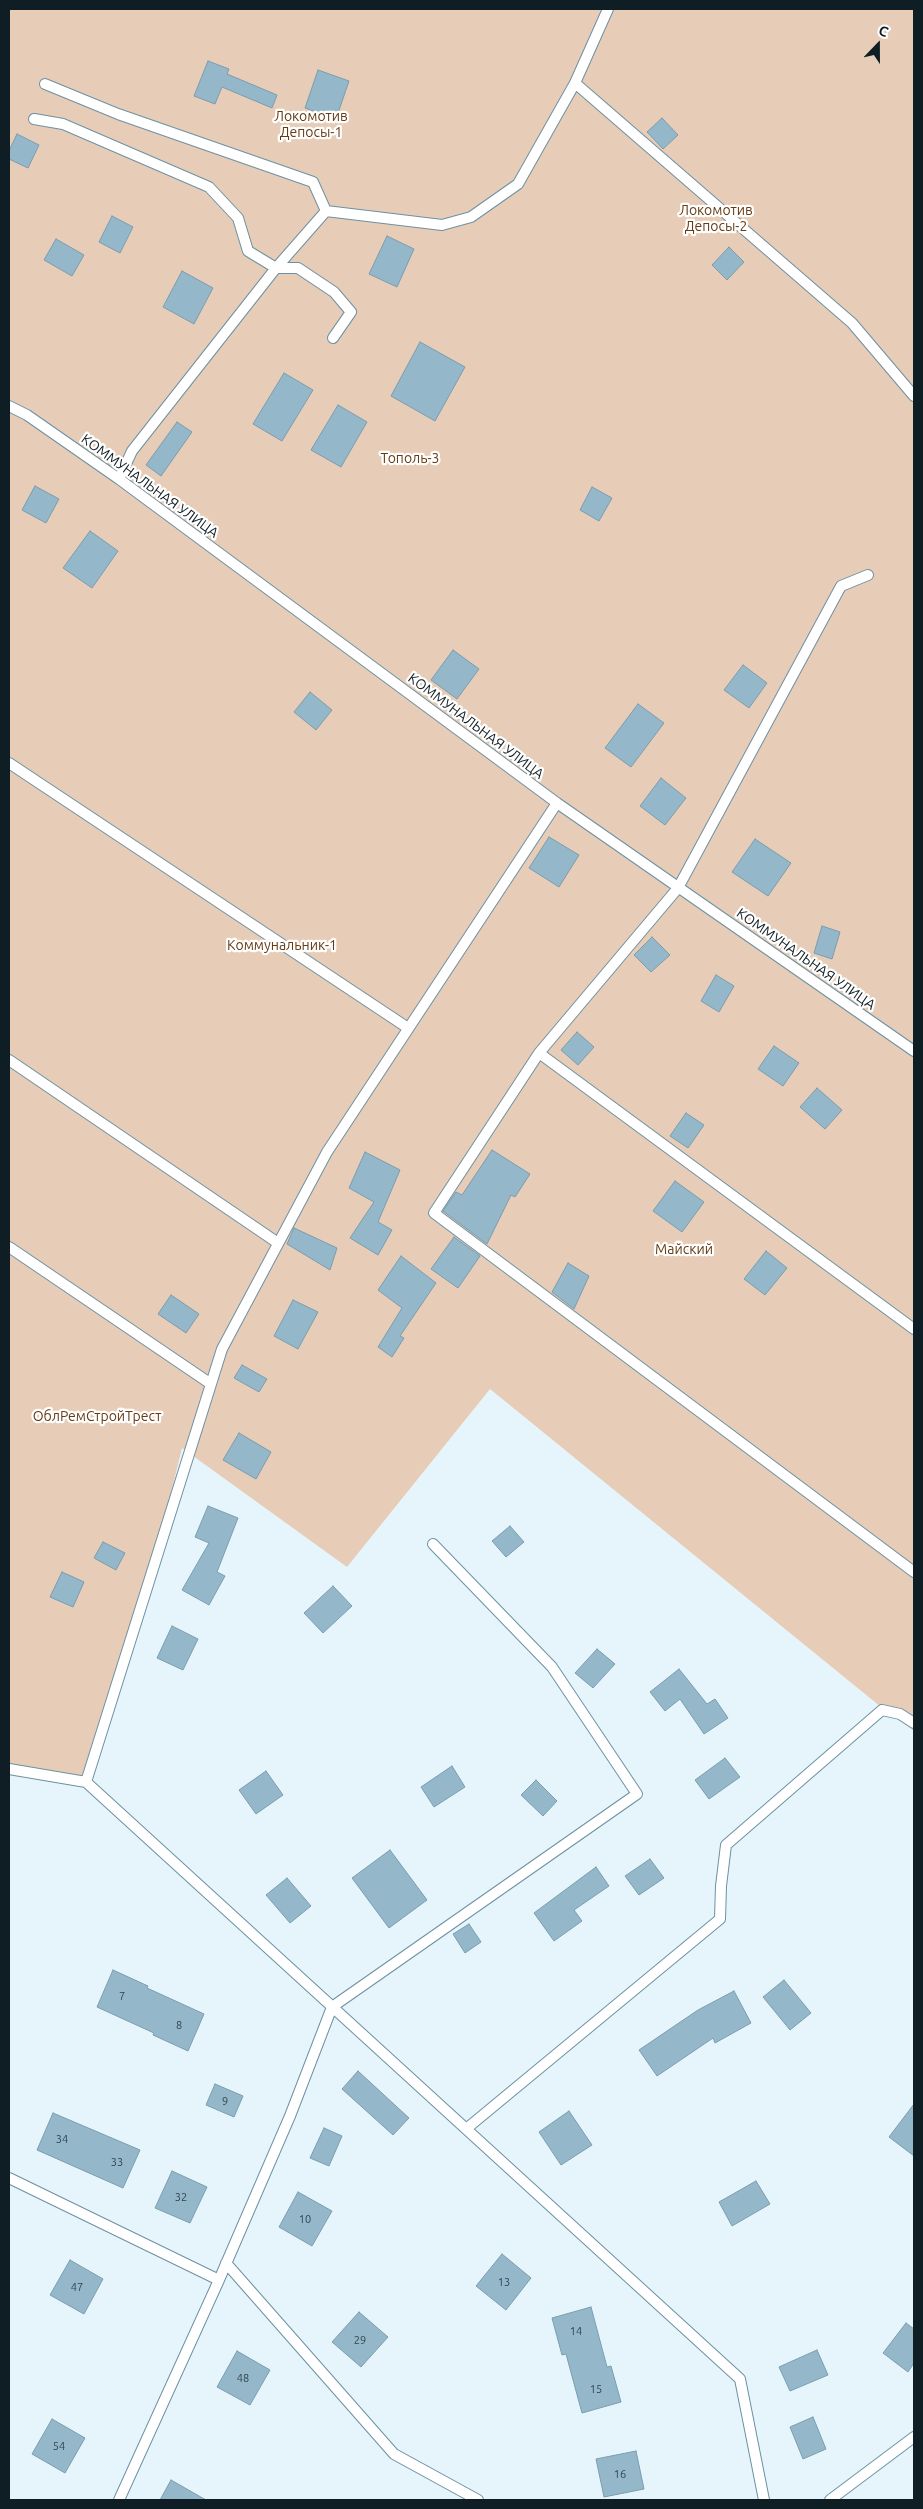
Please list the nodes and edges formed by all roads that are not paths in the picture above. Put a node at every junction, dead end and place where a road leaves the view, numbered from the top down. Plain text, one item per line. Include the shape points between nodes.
1 (608, 9) edge
2 (575, 83) junction
3 (45, 84) dead end
4 (34, 119) dead end
5 (326, 211) junction
6 (276, 268) junction
7 (334, 338) dead end
8 (914, 396) edge
9 (9, 406) edge
10 (119, 479) junction
11 (868, 575) dead end
12 (9, 763) edge
13 (557, 804) junction
14 (678, 888) junction
15 (408, 1028) junction
16 (914, 1051) edge
17 (539, 1053) junction
18 (9, 1060) edge
19 (278, 1244) junction
20 (9, 1247) edge
21 (914, 1329) edge
22 (211, 1384) junction
23 (433, 1544) dead end
24 (914, 1572) edge
25 (914, 1723) edge
26 (9, 1769) edge
27 (86, 1782) junction
28 (332, 2007) junction
29 (466, 2129) junction
30 (9, 2178) edge
31 (226, 2263) junction
32 (219, 2280) junction
33 (914, 2438) edge
34 (119, 2500) edge
35 (478, 2500) edge
36 (764, 2500) edge
37 (830, 2500) edge

1 - 2 lane
2 - 5 lane via 518,184 471,217 442,225
2 - 8 lane via 852,323
3 - 5 lane via 118,114 313,182
4 - 6 lane via 63,124 209,187 238,218 248,251
5 - 6 lane
6 - 7 lane via 298,268 334,292 351,312
6 - 10 lane via 132,451
9 - 10 lane, КОММУНАЛЬНАЯ УЛИЦА
10 - 13 lane, КОММУНАЛЬНАЯ УЛИЦА
11 - 14 lane via 841,586
12 - 15 lane
13 - 14 lane, КОММУНАЛЬНАЯ УЛИЦА
13 - 15 lane
14 - 16 lane, КОММУНАЛЬНАЯ УЛИЦА
14 - 17 lane
15 - 19 lane via 327,1152
17 - 21 lane
17 - 24 lane via 434,1213
18 - 19 lane
19 - 22 lane via 222,1349
20 - 22 lane
22 - 27 lane
23 - 28 lane via 552,1667 637,1794
25 - 29 lane via 900,1714 882,1710 726,1845 720,1886 720,1919
26 - 27 lane
27 - 28 lane
28 - 29 lane
28 - 31 lane via 290,2116
29 - 36 lane via 740,2379
30 - 32 lane
31 - 32 lane
31 - 35 lane via 394,2454
32 - 34 lane
33 - 37 lane

